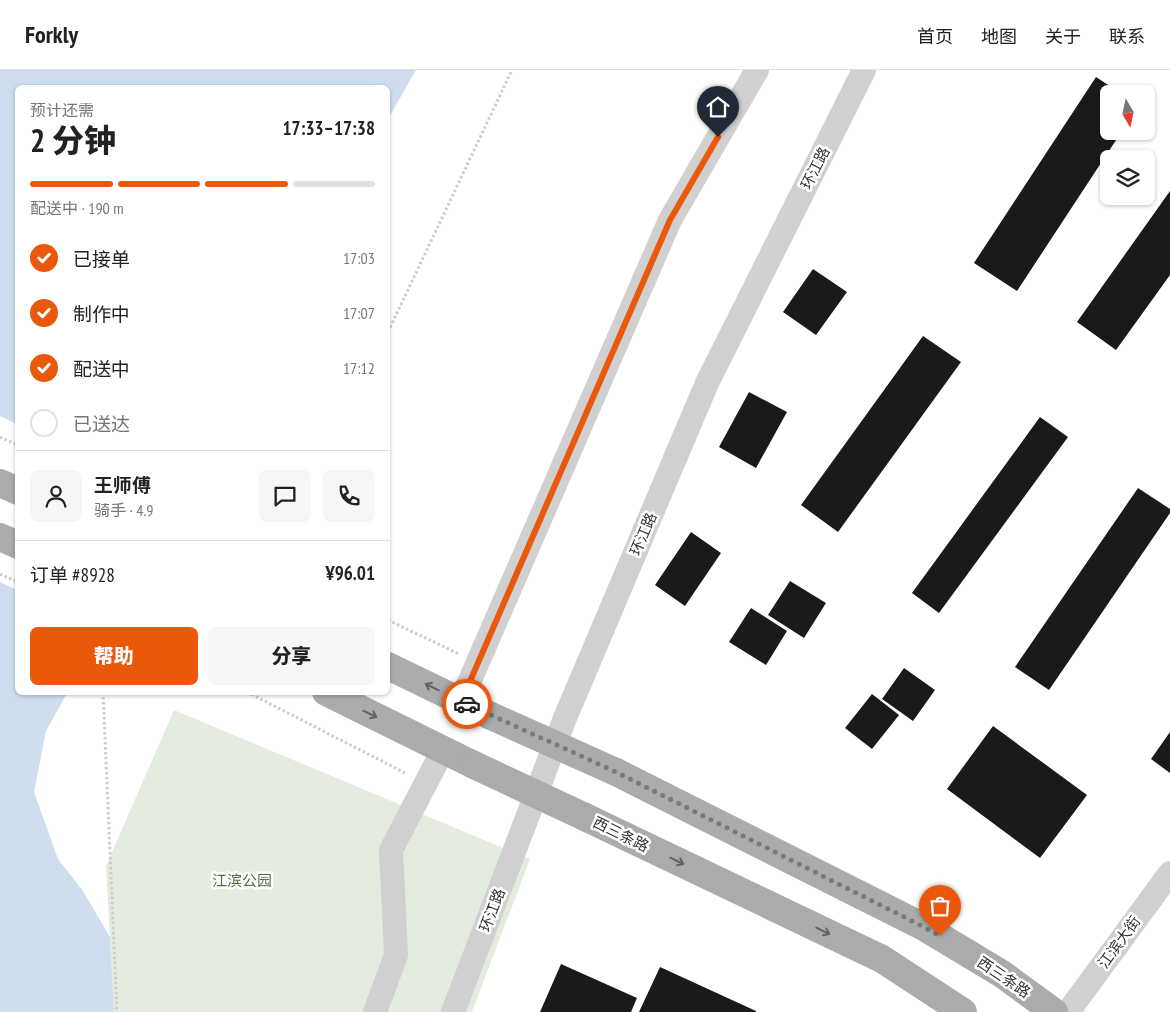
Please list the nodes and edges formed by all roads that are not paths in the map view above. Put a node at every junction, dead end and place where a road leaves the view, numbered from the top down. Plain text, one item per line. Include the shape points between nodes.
1 (757, 70) edge
2 (864, 70) edge
3 (0, 483) edge
4 (15, 490) edge
5 (0, 537) edge
6 (15, 544) edge
7 (390, 667) edge
8 (332, 695) edge
9 (461, 702) junction
10 (442, 750) junction
11 (1170, 873) edge
12 (375, 1012) edge
13 (454, 1012) edge
14 (964, 1012) edge
15 (1054, 1012) edge
16 (1068, 1012) edge

1 - 9 street via 670,220
2 - 13 street, 环江路 via 707,383 565,718
3 - 4 main road
5 - 6 main road
9 -> 7 main road, 西三条路
8 -> 10 main road, 西三条路
9 - 15 main road, 西三条路, bridge via 616,772 924,927 1002,974
10 - 12 street via 391,850 396,956
10 -> 14 main road, 西三条路, bridge via 882,960
11 - 16 street, 江滨大街

